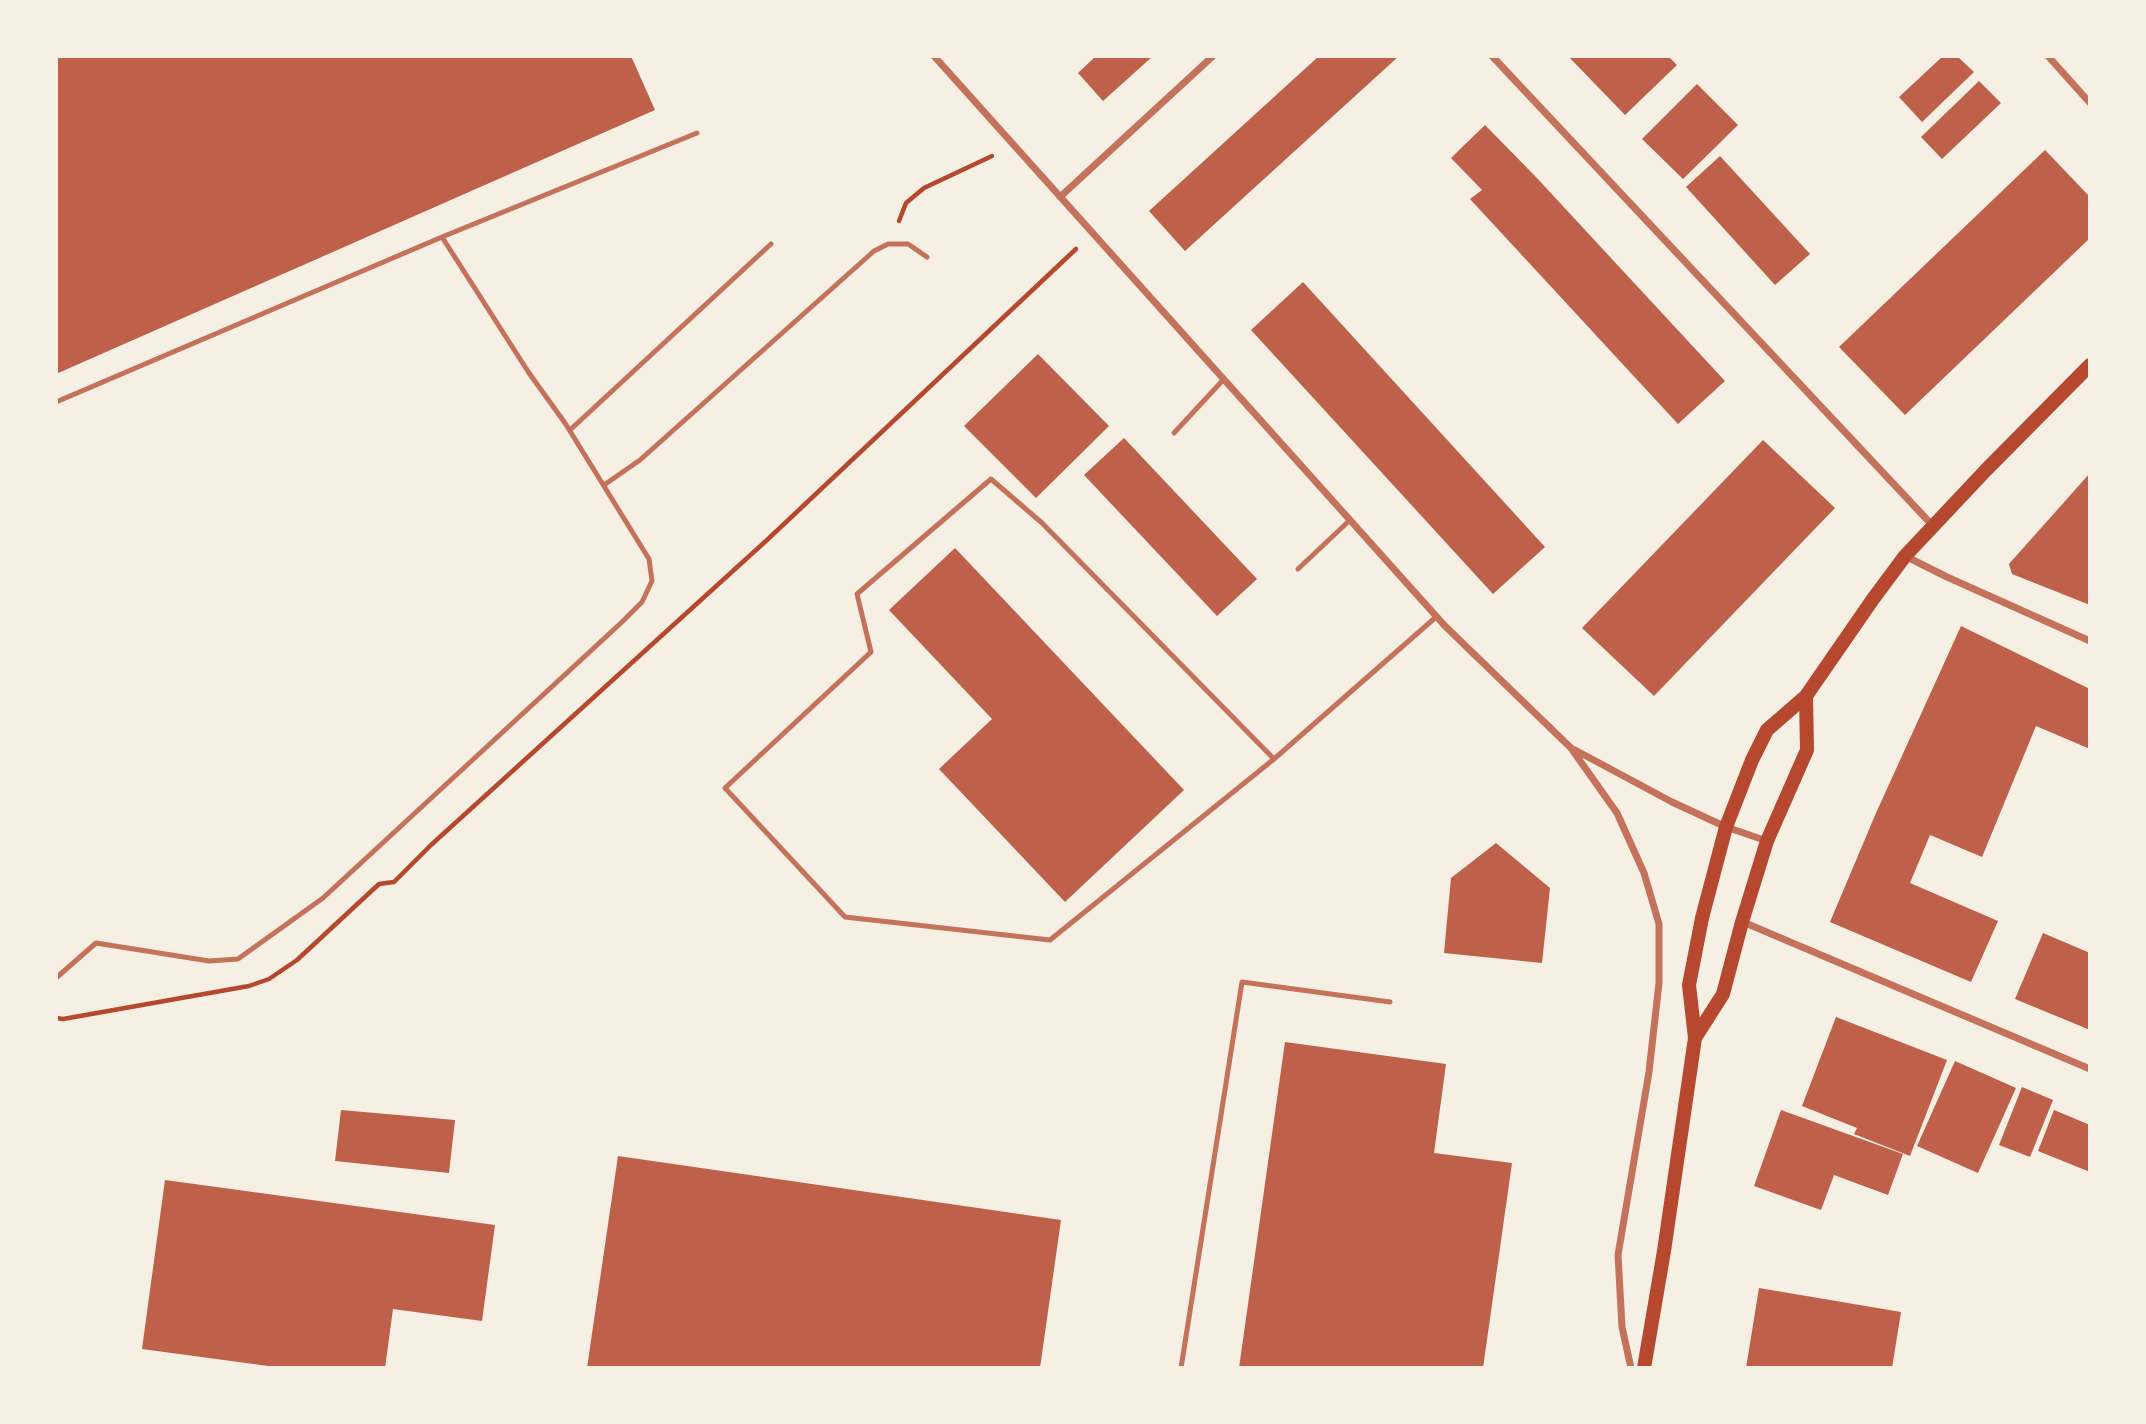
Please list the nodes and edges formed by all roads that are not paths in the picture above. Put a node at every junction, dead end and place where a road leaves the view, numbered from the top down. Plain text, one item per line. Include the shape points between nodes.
1 (934, 56) edge
2 (1213, 56) edge
3 (1492, 56) edge
4 (2048, 56) edge
5 (2090, 103) edge
6 (697, 134) dead end
7 (1060, 197) junction
8 (442, 237) junction
9 (771, 244) dead end
10 (927, 257) dead end
11 (2090, 365) edge
12 (1224, 379) junction
13 (56, 401) edge
14 (570, 430) junction
15 (1174, 433) dead end
16 (604, 485) junction
17 (1350, 520) junction
18 (1934, 527) junction
19 (1905, 556) junction
20 (1298, 569) dead end
21 (1436, 617) junction
22 (2090, 641) edge
23 (1806, 696) junction
24 (1572, 748) junction
25 (1274, 759) junction
26 (1726, 827) junction
27 (1767, 841) junction
28 (1742, 922) junction
29 (56, 978) edge
30 (1390, 1002) dead end
31 (1695, 1038) junction
32 (2090, 1069) edge
33 (1181, 1368) edge
34 (1632, 1368) edge
35 (1643, 1368) edge

1 - 7 street
2 - 7 street
3 - 18 street
4 - 5 street
6 - 8 lane
7 - 12 street
8 - 13 lane
8 - 14 lane
9 - 14 lane
10 - 16 lane via 908,244 888,244 874,251 649,452
11 - 18 main road
12 - 15 lane
12 - 17 street
14 - 16 lane
16 - 29 lane via 649,559 652,580 642,602 323,898 238,959 209,961 96,943
17 - 20 lane
17 - 21 street
18 - 19 main road
19 - 22 street
19 - 23 main road
21 - 24 street
21 - 25 lane
23 - 26 main road via 1767,730
23 - 27 main road via 1807,750
24 - 26 street
24 - 34 street via 1617,813 1644,873 1659,924 1659,983 1649,1072 1618,1255 1622,1327
25 - 25 lane via 1050,940 845,917 725,788 871,652 857,594 991,479 1042,523
26 - 27 street
26 - 31 main road via 1689,985
27 - 28 main road
28 - 31 main road via 1723,994
28 - 32 street
30 - 33 lane via 1242,982
31 - 35 main road

